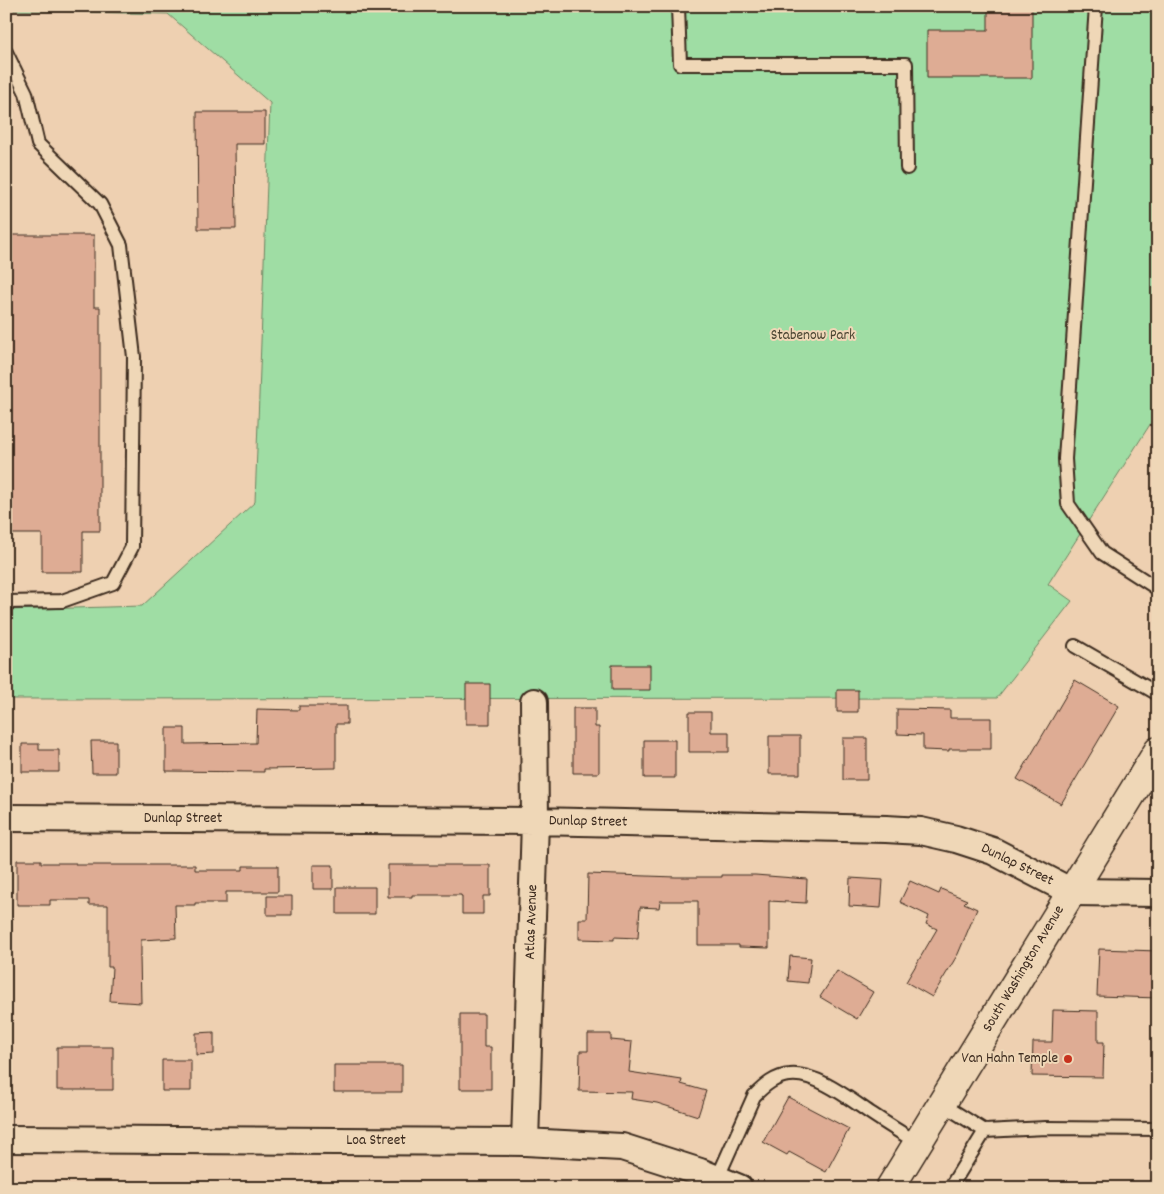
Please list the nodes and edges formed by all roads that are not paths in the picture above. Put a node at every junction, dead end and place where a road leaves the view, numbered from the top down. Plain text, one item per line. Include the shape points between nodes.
1 (678, 6) edge
2 (1096, 6) edge
3 (6, 52) edge
4 (907, 168) dead end
5 (1158, 588) edge
6 (6, 602) edge
7 (1074, 646) dead end
8 (1158, 694) edge
9 (534, 702) dead end
10 (1158, 751) edge
11 (6, 818) edge
12 (535, 821) junction
13 (1072, 892) junction
14 (1158, 893) edge
15 (942, 1104) junction
16 (1158, 1129) edge
17 (985, 1131) junction
18 (6, 1139) edge
19 (525, 1142) junction
20 (918, 1144) junction
21 (728, 1183) edge
22 (890, 1188) edge
23 (950, 1188) edge

1 - 4 lane via 680,64 906,64
2 - 5 lane via 1065,459 1068,504 1102,553
3 - 6 lane via 26,93 38,144 100,204 121,245 134,358 132,547 112,583 62,601
7 - 8 lane
9 - 12 street, Atlas Avenue
10 - 13 street, South Washington Avenue
11 - 12 street, Dunlap Street
12 - 13 street, Dunlap Street via 920,831 993,851
12 - 19 street, Atlas Avenue
13 - 14 street, Dunlap Street
13 - 15 street, South Washington Avenue
15 - 17 lane
15 - 20 street, South Washington Avenue
16 - 17 lane
17 - 23 lane
18 - 19 street, Loa Street
19 - 21 street, Loa Street via 622,1147
20 - 21 lane via 832,1087 806,1076 790,1075 777,1078 754,1096
20 - 22 street, South Washington Avenue

